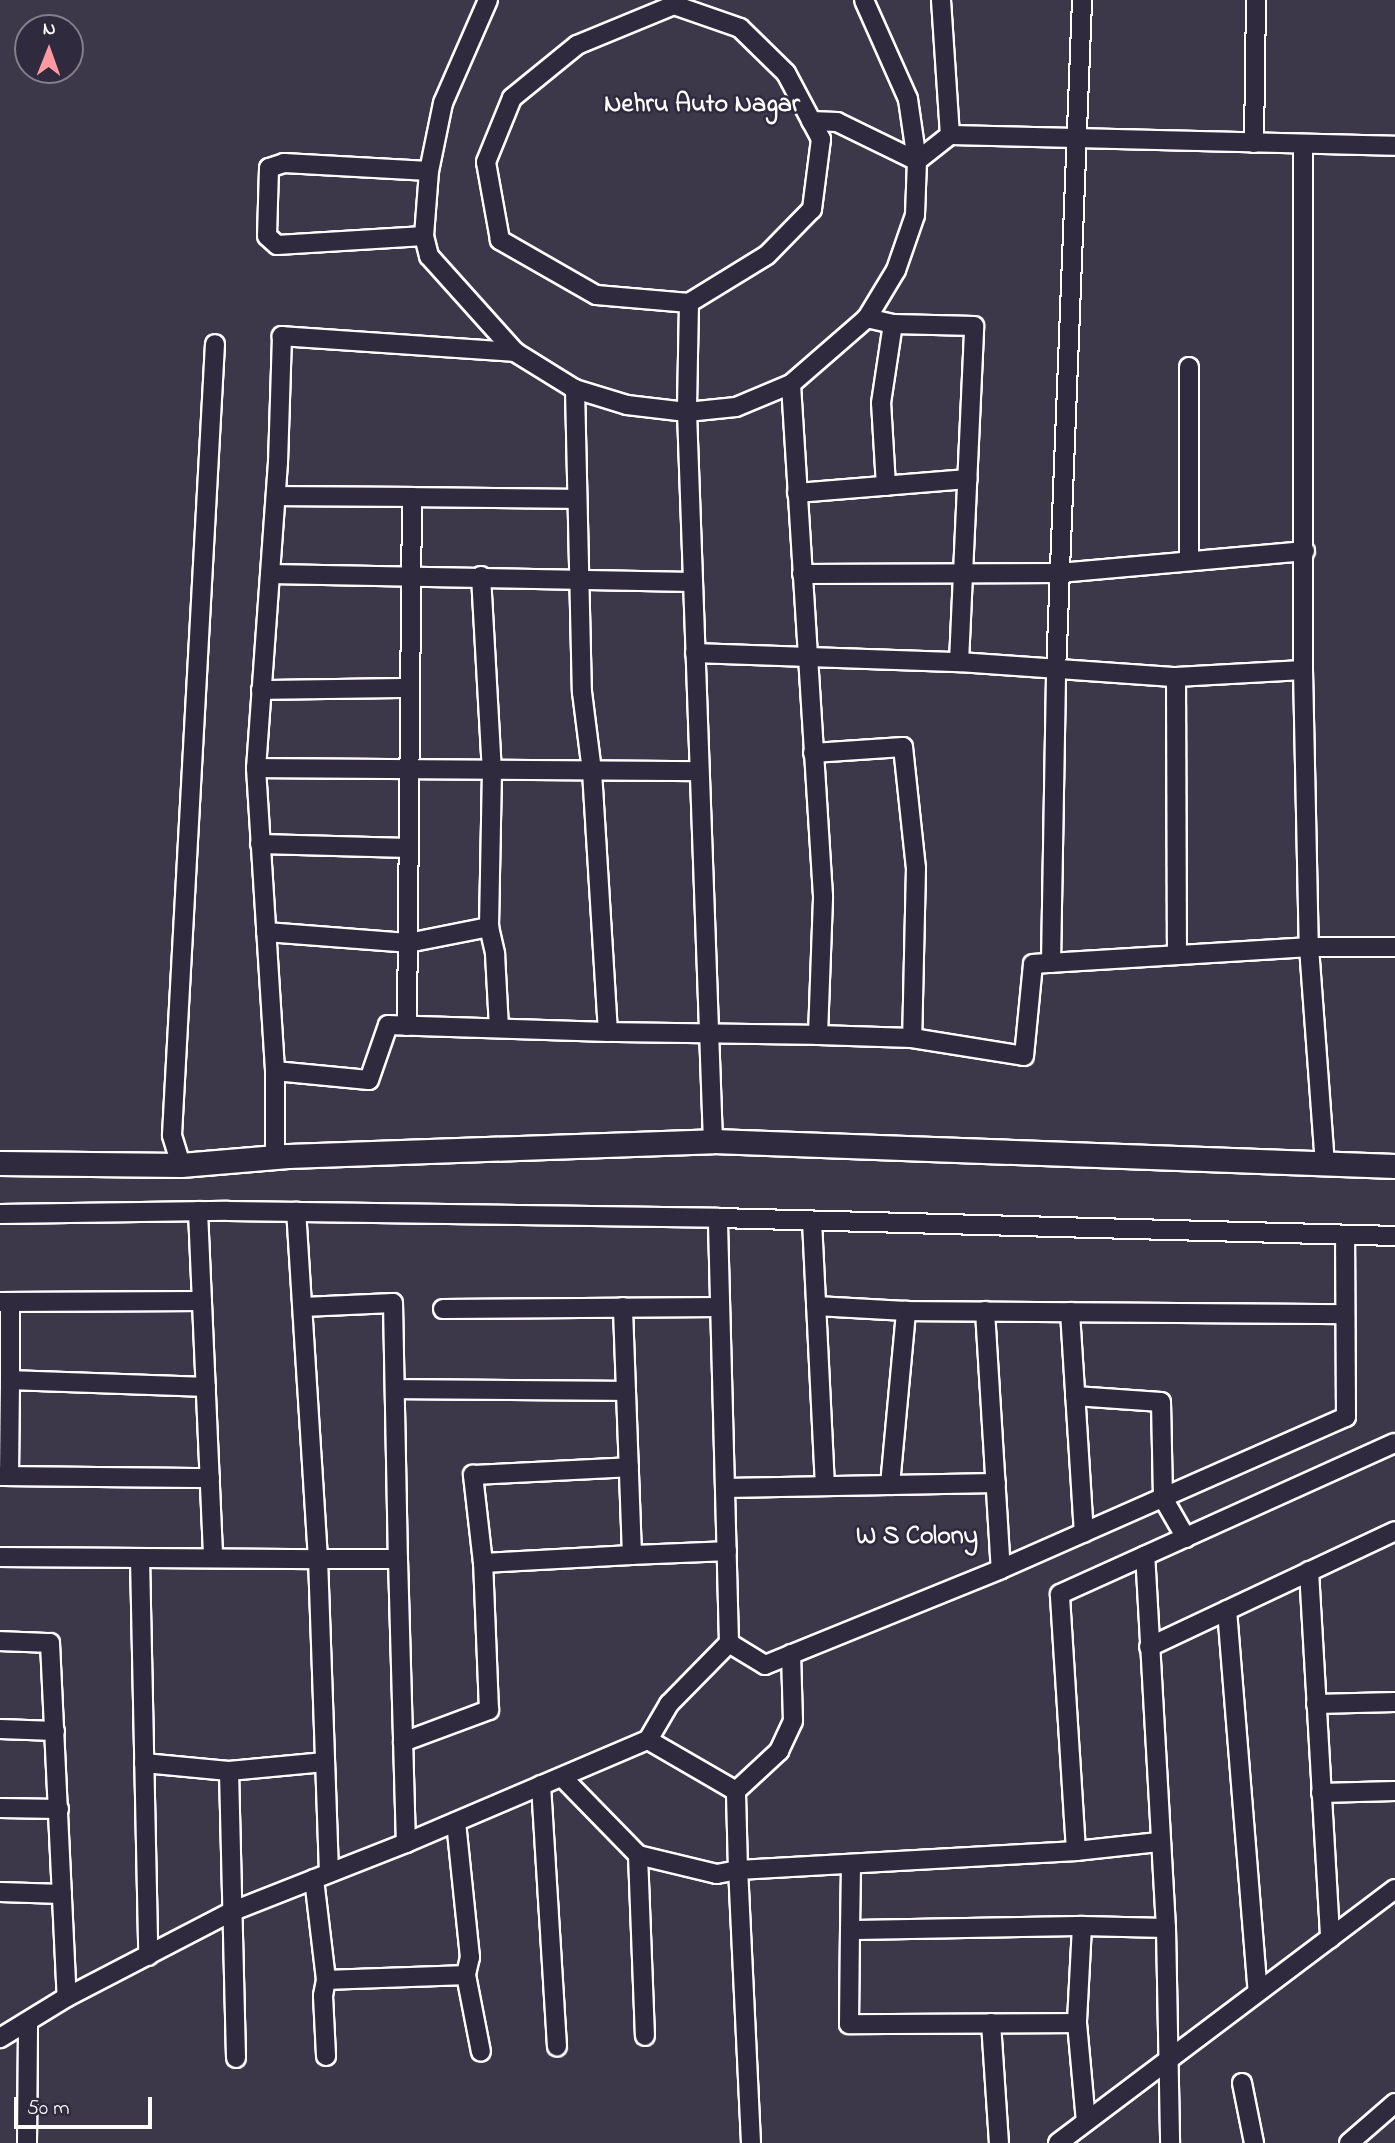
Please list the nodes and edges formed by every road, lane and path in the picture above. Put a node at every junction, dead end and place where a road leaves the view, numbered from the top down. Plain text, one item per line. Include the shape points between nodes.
1 (864, 0) edge
2 (941, 0) edge
3 (1082, 0) edge
4 (1256, 0) edge
5 (485, 1) edge
6 (673, 3) edge
7 (811, 121) junction
8 (950, 135) junction
9 (1080, 139) junction
10 (1254, 143) junction
11 (1303, 144) junction
12 (1395, 146) edge
13 (917, 161) junction
14 (429, 171) junction
15 (424, 236) junction
16 (689, 303) junction
17 (867, 318) junction
18 (893, 324) junction
19 (215, 344) dead end
20 (515, 352) junction
21 (1189, 367) dead end
22 (791, 384) junction
23 (575, 389) junction
24 (687, 412) junction
25 (967, 479) junction
26 (886, 486) junction
27 (797, 493) junction
28 (276, 496) junction
29 (412, 497) junction
30 (575, 499) junction
31 (1305, 551) junction
32 (1189, 561) junction
33 (962, 573) junction
34 (1060, 573) junction
35 (270, 574) junction
36 (802, 574) junction
37 (411, 576) junction
38 (481, 576) junction
39 (576, 581) junction
40 (693, 582) junction
41 (695, 653) junction
42 (807, 656) junction
43 (958, 662) junction
44 (1303, 670) junction
45 (1056, 672) junction
46 (1176, 677) junction
47 (410, 688) junction
48 (261, 690) junction
49 (813, 753) junction
50 (256, 768) junction
51 (410, 769) junction
52 (492, 770) junction
53 (592, 771) junction
54 (699, 771) junction
55 (260, 844) junction
56 (409, 848) junction
57 (489, 927) junction
58 (266, 932) junction
59 (408, 943) junction
60 (1309, 947) junction
61 (1395, 947) edge
62 (1177, 955) junction
63 (1051, 963) junction
64 (407, 1026) junction
65 (499, 1028) junction
66 (608, 1032) junction
67 (818, 1035) junction
68 (708, 1036) junction
69 (912, 1038) junction
70 (275, 1071) junction
71 (713, 1141) junction
72 (275, 1157) junction
73 (0, 1163) edge
74 (1325, 1163) junction
75 (181, 1165) junction
76 (1395, 1166) edge
77 (198, 1211) junction
78 (296, 1212) junction
79 (0, 1214) edge
80 (718, 1218) junction
81 (812, 1221) junction
82 (1345, 1235) junction
83 (1395, 1236) edge
84 (202, 1301) junction
85 (5, 1302) edge
86 (816, 1306) junction
87 (303, 1307) junction
88 (623, 1307) junction
89 (720, 1307) junction
90 (443, 1309) dead end
91 (906, 1311) junction
92 (985, 1311) junction
93 (1070, 1312) junction
94 (1345, 1314) junction
95 (10, 1380) junction
96 (205, 1387) junction
97 (395, 1389) junction
98 (626, 1391) junction
99 (1076, 1396) junction
100 (1395, 1443) edge
101 (629, 1467) junction
102 (5, 1476) edge
103 (210, 1478) junction
104 (996, 1483) junction
105 (890, 1485) junction
106 (825, 1486) junction
107 (725, 1488) junction
108 (1163, 1498) junction
109 (1395, 1531) edge
110 (1084, 1533) junction
111 (1186, 1538) junction
112 (727, 1552) junction
113 (632, 1555) junction
114 (1145, 1556) junction
115 (0, 1557) edge
116 (141, 1558) junction
117 (213, 1558) junction
118 (318, 1559) junction
119 (398, 1559) junction
120 (483, 1563) junction
121 (1001, 1569) junction
122 (1308, 1572) junction
123 (1227, 1610) junction
124 (0, 1641) edge
125 (729, 1643) junction
126 (1149, 1647) junction
127 (791, 1654) junction
128 (765, 1665) junction
129 (792, 1686) junction
130 (1395, 1702) edge
131 (1316, 1704) junction
132 (0, 1729) edge
133 (55, 1731) junction
134 (648, 1740) junction
135 (403, 1742) junction
136 (325, 1762) junction
137 (144, 1763) junction
138 (229, 1771) junction
139 (562, 1777) junction
140 (541, 1785) junction
141 (736, 1791) junction
142 (1395, 1791) edge
143 (1321, 1793) junction
144 (0, 1808) edge
145 (59, 1809) junction
146 (456, 1822) junction
147 (1159, 1842) junction
148 (406, 1843) junction
149 (1076, 1852) junction
150 (638, 1856) junction
151 (850, 1864) junction
152 (738, 1870) junction
153 (321, 1876) junction
154 (1395, 1889) edge
155 (0, 1892) edge
156 (62, 1894) junction
157 (233, 1911) junction
158 (1082, 1926) junction
159 (1166, 1928) junction
160 (850, 1930) junction
161 (1330, 1938) junction
162 (148, 1956) junction
163 (466, 1975) junction
164 (326, 1980) junction
165 (1258, 1992) junction
166 (67, 1997) junction
167 (27, 2022) junction
168 (991, 2023) junction
169 (1077, 2023) junction
170 (645, 2036) dead end
171 (0, 2038) edge
172 (558, 2047) dead end
173 (481, 2052) dead end
174 (326, 2056) dead end
175 (236, 2058) dead end
176 (1166, 2061) junction
177 (1242, 2083) dead end
178 (1395, 2103) edge
179 (1086, 2122) junction
180 (27, 2143) edge
181 (751, 2143) edge
182 (999, 2143) edge
183 (1058, 2143) edge
184 (1170, 2143) edge
185 (1254, 2143) edge
186 (1349, 2143) edge

1 - 13 street via 908,99
2 - 8 street
3 - 9 street
4 - 10 street
5 - 14 street via 443,103
6 - 7 street via 740,28 786,73
6 - 16 street via 577,45 512,98 486,162 500,240 596,295
7 - 13 street via 837,122
7 - 16 street via 821,139 812,209 767,255
8 - 9 street
8 - 13 street
9 - 10 street
9 - 34 street
10 - 11 street
11 - 12 street
11 - 31 street
13 - 17 street via 915,215 896,270
14 - 15 street
14 - 15 street via 285,163 269,168 267,236 277,246
15 - 20 street via 429,256 446,278
16 - 24 street
17 - 18 street
17 - 22 street
18 - 25 street via 974,326
18 - 26 street via 881,403
19 - 75 street via 172,1135
20 - 23 street
20 - 28 street via 282,336
21 - 32 street
22 - 24 street via 736,407
22 - 27 street
23 - 24 street via 626,405
23 - 30 street
24 - 40 street
25 - 26 street
25 - 33 street
26 - 27 street
27 - 36 street
28 - 29 street
28 - 35 street
29 - 30 street
29 - 37 street
30 - 39 street
31 - 32 street
31 - 44 street
32 - 34 street
33 - 34 street
33 - 36 street
33 - 43 street
34 - 45 street
35 - 37 street
35 - 48 street
36 - 42 street
37 - 38 street
37 - 47 street
38 - 39 street
38 - 52 street
39 - 40 street
39 - 53 street
40 - 41 street
41 - 42 street
41 - 54 street
42 - 43 street
42 - 49 street
43 - 45 street
44 - 46 street
44 - 60 street
45 - 46 street
45 - 63 street
46 - 62 street
47 - 48 street
47 - 51 street
48 - 50 street
49 - 67 street via 822,896
49 - 69 street via 903,747 916,868
50 - 51 street
50 - 55 street
51 - 52 street
51 - 56 street
52 - 53 street
52 - 57 street
53 - 54 street
53 - 66 street
54 - 68 street
55 - 56 street
55 - 58 street
56 - 59 street
57 - 59 street
57 - 65 street
58 - 59 street
58 - 70 street
59 - 64 street
60 - 61 street
60 - 62 street
60 - 74 street
62 - 63 street
63 - 69 street via 1033,964 1024,1056
64 - 65 street
64 - 70 street via 388,1025 369,1080
65 - 66 street
66 - 68 street
67 - 68 street
67 - 69 street
68 - 71 street
70 - 72 street
71 - 72 main road
71 - 74 main road
72 - 75 main road
73 - 75 main road
74 - 76 main road
77 - 78 street
77 - 79 street
77 - 84 street
78 - 80 street
78 - 87 street
80 - 81 street
80 - 89 street
81 - 82 street
81 - 86 street
82 - 83 street
82 - 94 street
84 - 85 street
84 - 96 street
85 - 95 street
86 - 91 street
86 - 106 street
87 - 97 street via 393,1303
87 - 118 street
88 - 89 street
88 - 90 street
88 - 98 street
89 - 107 street
91 - 92 street
91 - 105 street
92 - 93 street
92 - 104 street
93 - 94 street
93 - 99 street
94 - 108 street via 1346,1417
95 - 96 street
95 - 102 street
96 - 103 street
97 - 98 street
97 - 119 street
98 - 101 street
99 - 108 street via 1161,1402
99 - 110 street
100 - 111 street
101 - 113 street
101 - 120 street via 473,1475
102 - 103 street
103 - 117 street
104 - 105 street
104 - 121 street
105 - 106 street
106 - 107 street
107 - 112 street
108 - 110 street
108 - 111 street
109 - 122 street
110 - 121 street
111 - 114 street
112 - 113 street
112 - 125 street
113 - 120 street
114 - 126 street
114 - 149 street via 1060,1594
115 - 116 street
116 - 117 street
116 - 137 street
117 - 118 street
118 - 119 street
118 - 136 street
119 - 135 street
120 - 135 street via 489,1710
121 - 127 street
122 - 123 street
122 - 131 street
123 - 126 street
123 - 165 street
124 - 133 street via 50,1643
125 - 128 street
125 - 134 street via 670,1704
126 - 147 street
127 - 128 street
127 - 129 street
128 - 129 street
129 - 141 street via 793,1721 779,1751
130 - 131 street
131 - 143 street
132 - 133 street
133 - 145 street
134 - 139 street
134 - 141 street
135 - 148 street
136 - 138 street
136 - 153 street
137 - 138 street
137 - 162 street
138 - 157 street
139 - 140 street
139 - 150 street
140 - 146 street
140 - 172 street
141 - 152 street
142 - 143 street
143 - 161 street
144 - 145 street
145 - 156 street
146 - 148 street
146 - 163 street via 470,1957
147 - 149 street
147 - 159 street
148 - 153 street
149 - 151 street
150 - 152 street via 717,1874
150 - 170 street
151 - 152 street
151 - 160 street
152 - 181 street
153 - 157 street
153 - 164 street
154 - 161 street
155 - 156 street
156 - 166 street
157 - 162 street
157 - 175 street
158 - 159 street
158 - 160 street
158 - 169 street
159 - 176 street
160 - 168 street via 849,2024
161 - 165 street
162 - 166 street
163 - 164 street
163 - 173 street
164 - 174 street
165 - 176 street
166 - 167 street
167 - 171 street
167 - 180 street
168 - 169 street
168 - 182 street
169 - 179 street
176 - 179 street
176 - 184 street
177 - 185 street
178 - 186 street
179 - 183 street

